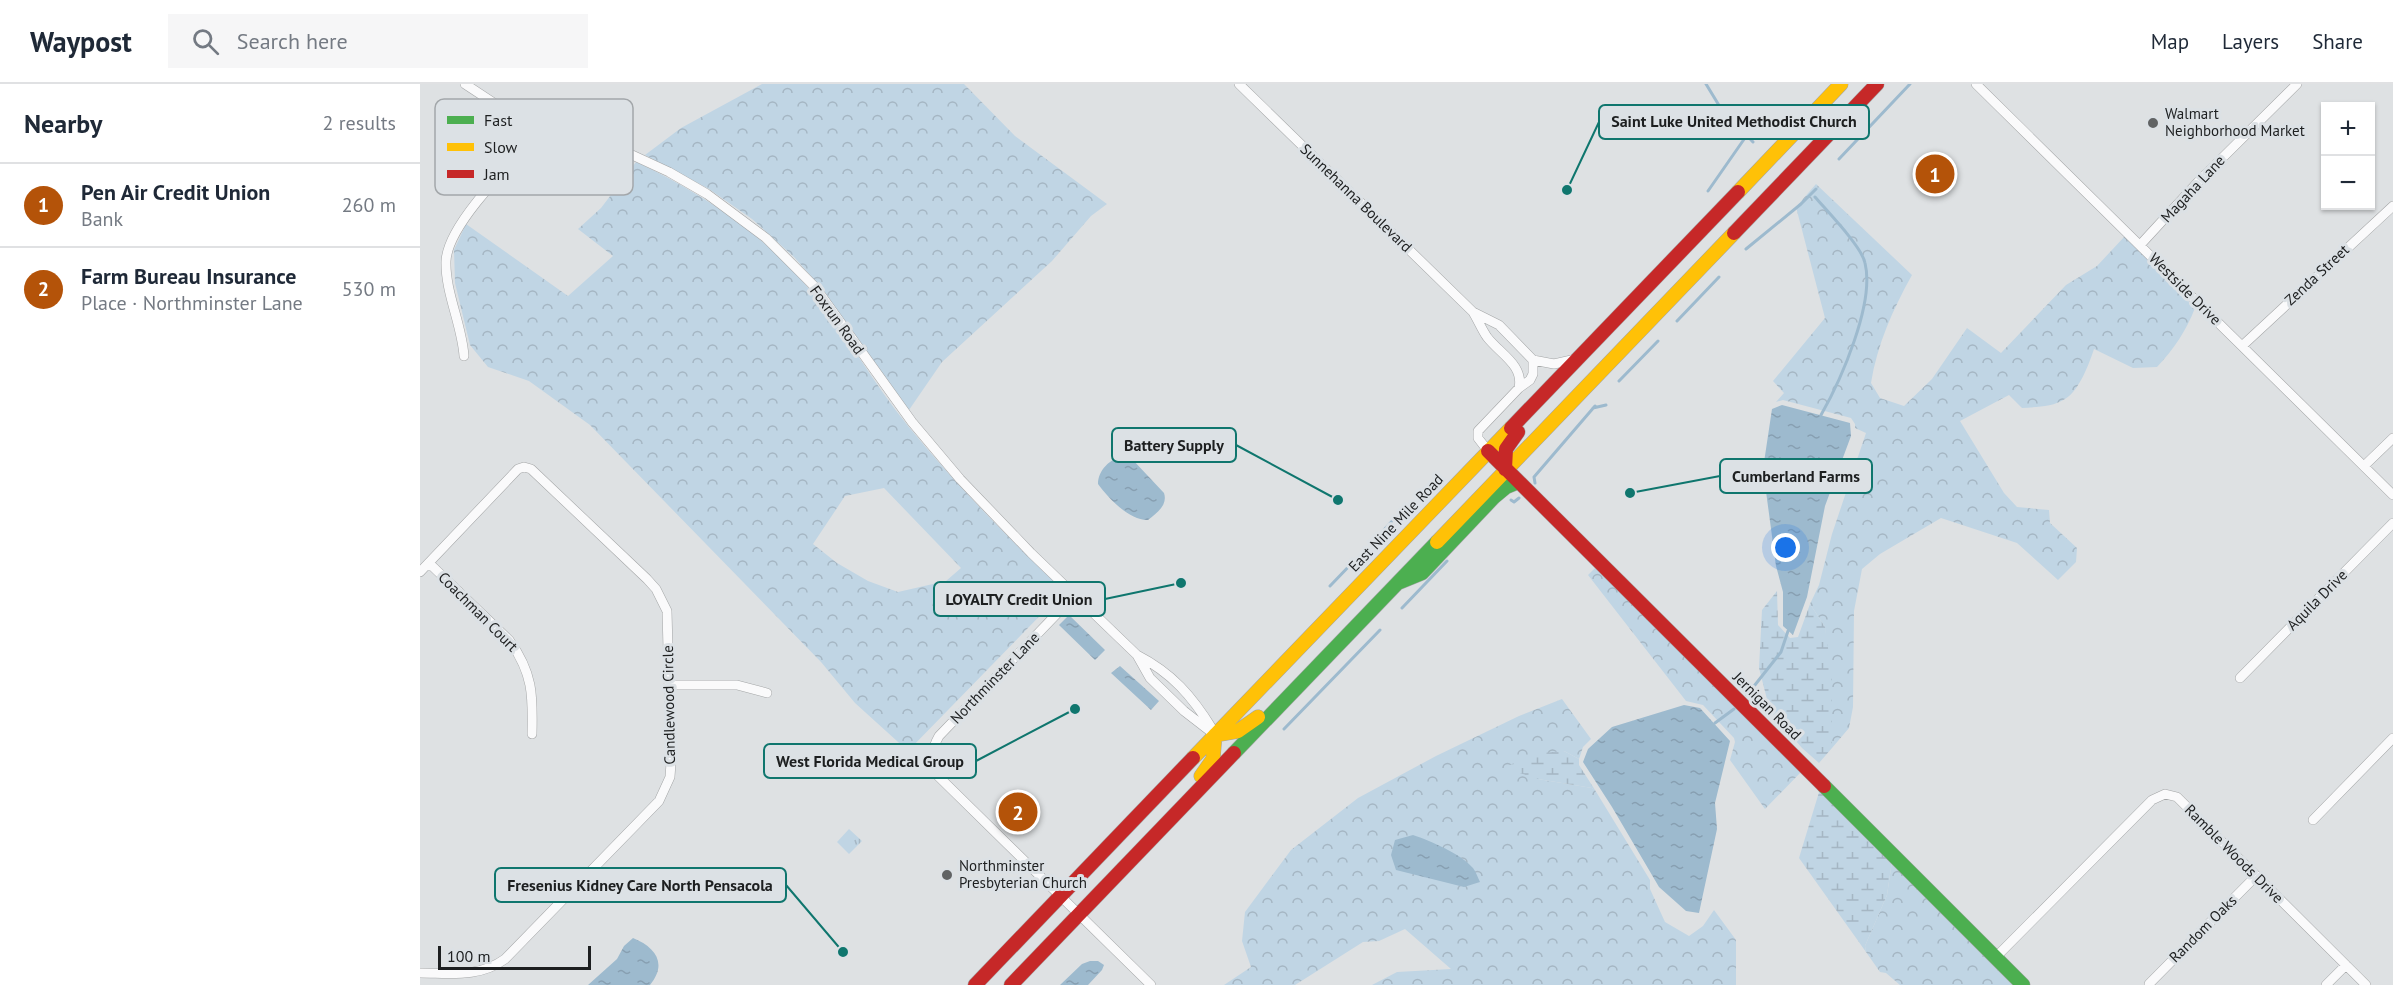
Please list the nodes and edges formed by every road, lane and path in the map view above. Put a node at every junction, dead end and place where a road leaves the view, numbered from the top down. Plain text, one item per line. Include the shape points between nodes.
1 (465, 84) edge
2 (1239, 84) edge
3 (1841, 84) edge
4 (1877, 84) edge
5 (1976, 84) edge
6 (2297, 84) edge
7 (488, 99) edge
8 (633, 155) edge
9 (484, 195) edge
10 (2393, 206) edge
11 (2141, 244) junction
12 (1649, 284) junction
13 (1473, 312) junction
14 (2242, 346) junction
15 (464, 356) dead end
16 (1578, 358) junction
17 (1533, 360) junction
18 (1519, 388) junction
19 (2393, 438) edge
20 (1488, 451) junction
21 (2364, 466) junction
22 (1505, 469) junction
23 (1518, 482) junction
24 (2393, 495) edge
25 (2393, 523) edge
26 (430, 564) junction
27 (420, 572) edge
28 (1395, 584) junction
29 (1075, 595) junction
30 (1378, 602) junction
31 (1137, 655) junction
32 (2240, 678) dead end
33 (670, 684) junction
34 (766, 693) dead end
35 (532, 734) dead end
36 (1215, 735) junction
37 (2393, 738) edge
38 (2313, 820) dead end
39 (2256, 876) junction
40 (1107, 885) junction
41 (1060, 897) junction
42 (1079, 914) junction
43 (1995, 958) junction
44 (2346, 965) junction
45 (420, 973) edge
46 (2149, 984) edge
47 (975, 985) edge
48 (1011, 985) edge
49 (1151, 985) edge
50 (2023, 985) edge
51 (2326, 985) edge
52 (2367, 985) edge

1 - 7 street, Foxrun Road
2 - 13 street, Sunnehanna Boulevard
3 - 12 main road, East Nine Mile Road
4 - 22 main road
5 - 11 street, Westside Drive
6 - 11 street, Magaha Lane
8 - 29 street, Foxrun Road via 707,194 766,238 815,287 876,376 945,462
9 - 15 street via 463,218 448,248 446,262
10 - 14 street, Zenda Street
11 - 14 street, Westside Drive
12 - 16 main road, East Nine Mile Road
12 - 22 main road via 1638,308 1513,437 1503,455
13 - 17 street, Sunnehanna Boulevard via 1499,325
13 - 18 street, Sunnehanna Boulevard via 1489,339 1518,369
14 - 21 street, Westside Drive
16 - 17 street via 1554,364
16 - 20 main road, East Nine Mile Road
17 - 18 street via 1530,380
18 - 20 street via 1478,430 1478,438
19 - 21 street
20 - 22 main road, Jernigan Road
20 - 36 main road, East Nine Mile Road
21 - 24 street, Westside Drive
22 - 23 main road, Jernigan Road
22 - 28 main road
23 - 28 main road via 1494,497 1422,573
23 - 43 main road, Jernigan Road
25 - 32 street, Aquila Drive
26 - 27 street
26 - 33 street, Candlewood Circle via 518,470 531,469 656,589 667,611
26 - 35 street, Coachman Court via 520,654 531,682
28 - 30 main road
29 - 31 street, Foxrun Road
29 - 41 street, Northminster Lane via 939,736 932,753 937,775
30 - 36 main road via 1252,723 1238,731
30 - 40 main road
31 - 36 street, Foxrun Road via 1150,678
31 - 36 street, Foxrun Road via 1161,668 1197,705
33 - 34 street via 737,685
33 - 45 street, Candlewood Circle via 670,777 659,801 495,967 474,973
36 - 40 main road via 1213,759 1206,771 1115,865
36 - 41 main road, East Nine Mile Road
37 - 38 street
39 - 43 street, Ramble Woods Drive via 2177,797 2158,795
39 - 44 street, Ramble Woods Drive
39 - 46 street, Random Oaks
40 - 42 main road
41 - 42 street, Northminster Lane
41 - 47 main road, East Nine Mile Road
42 - 48 main road
42 - 49 street, Northminster Lane
43 - 50 main road, Jernigan Road
44 - 51 street
44 - 52 street, Ramble Woods Drive

